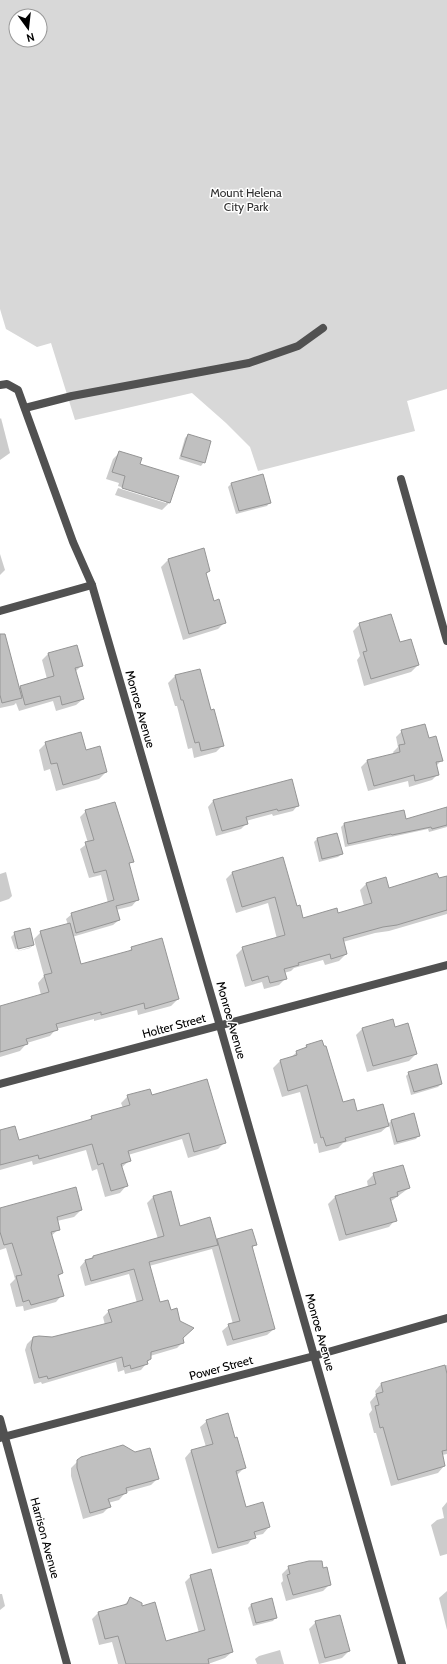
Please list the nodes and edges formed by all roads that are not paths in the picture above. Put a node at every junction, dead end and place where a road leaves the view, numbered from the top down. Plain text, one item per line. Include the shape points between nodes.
1 (323, 328) dead end
2 (0, 386) edge
3 (25, 408) junction
4 (401, 479) dead end
5 (92, 584) junction
6 (0, 611) edge
7 (447, 641) edge
8 (447, 965) edge
9 (220, 1026) junction
10 (0, 1084) edge
11 (447, 1318) edge
12 (314, 1356) junction
13 (0, 1419) edge
14 (3, 1437) edge
15 (67, 1664) edge
16 (402, 1664) edge

1 - 3 street via 298,346 249,363 72,396
2 - 3 street, Monroe Avenue via 7,384 18,390
3 - 5 street, Monroe Avenue via 73,542
4 - 7 street
5 - 6 street
5 - 9 street, Monroe Avenue
8 - 9 street, Holter Street
9 - 10 street, Holter Street
9 - 12 street, Monroe Avenue
11 - 12 street, Power Street
12 - 14 street, Power Street
12 - 16 street, Monroe Avenue
13 - 14 street, Harrison Avenue
14 - 15 street, Harrison Avenue

